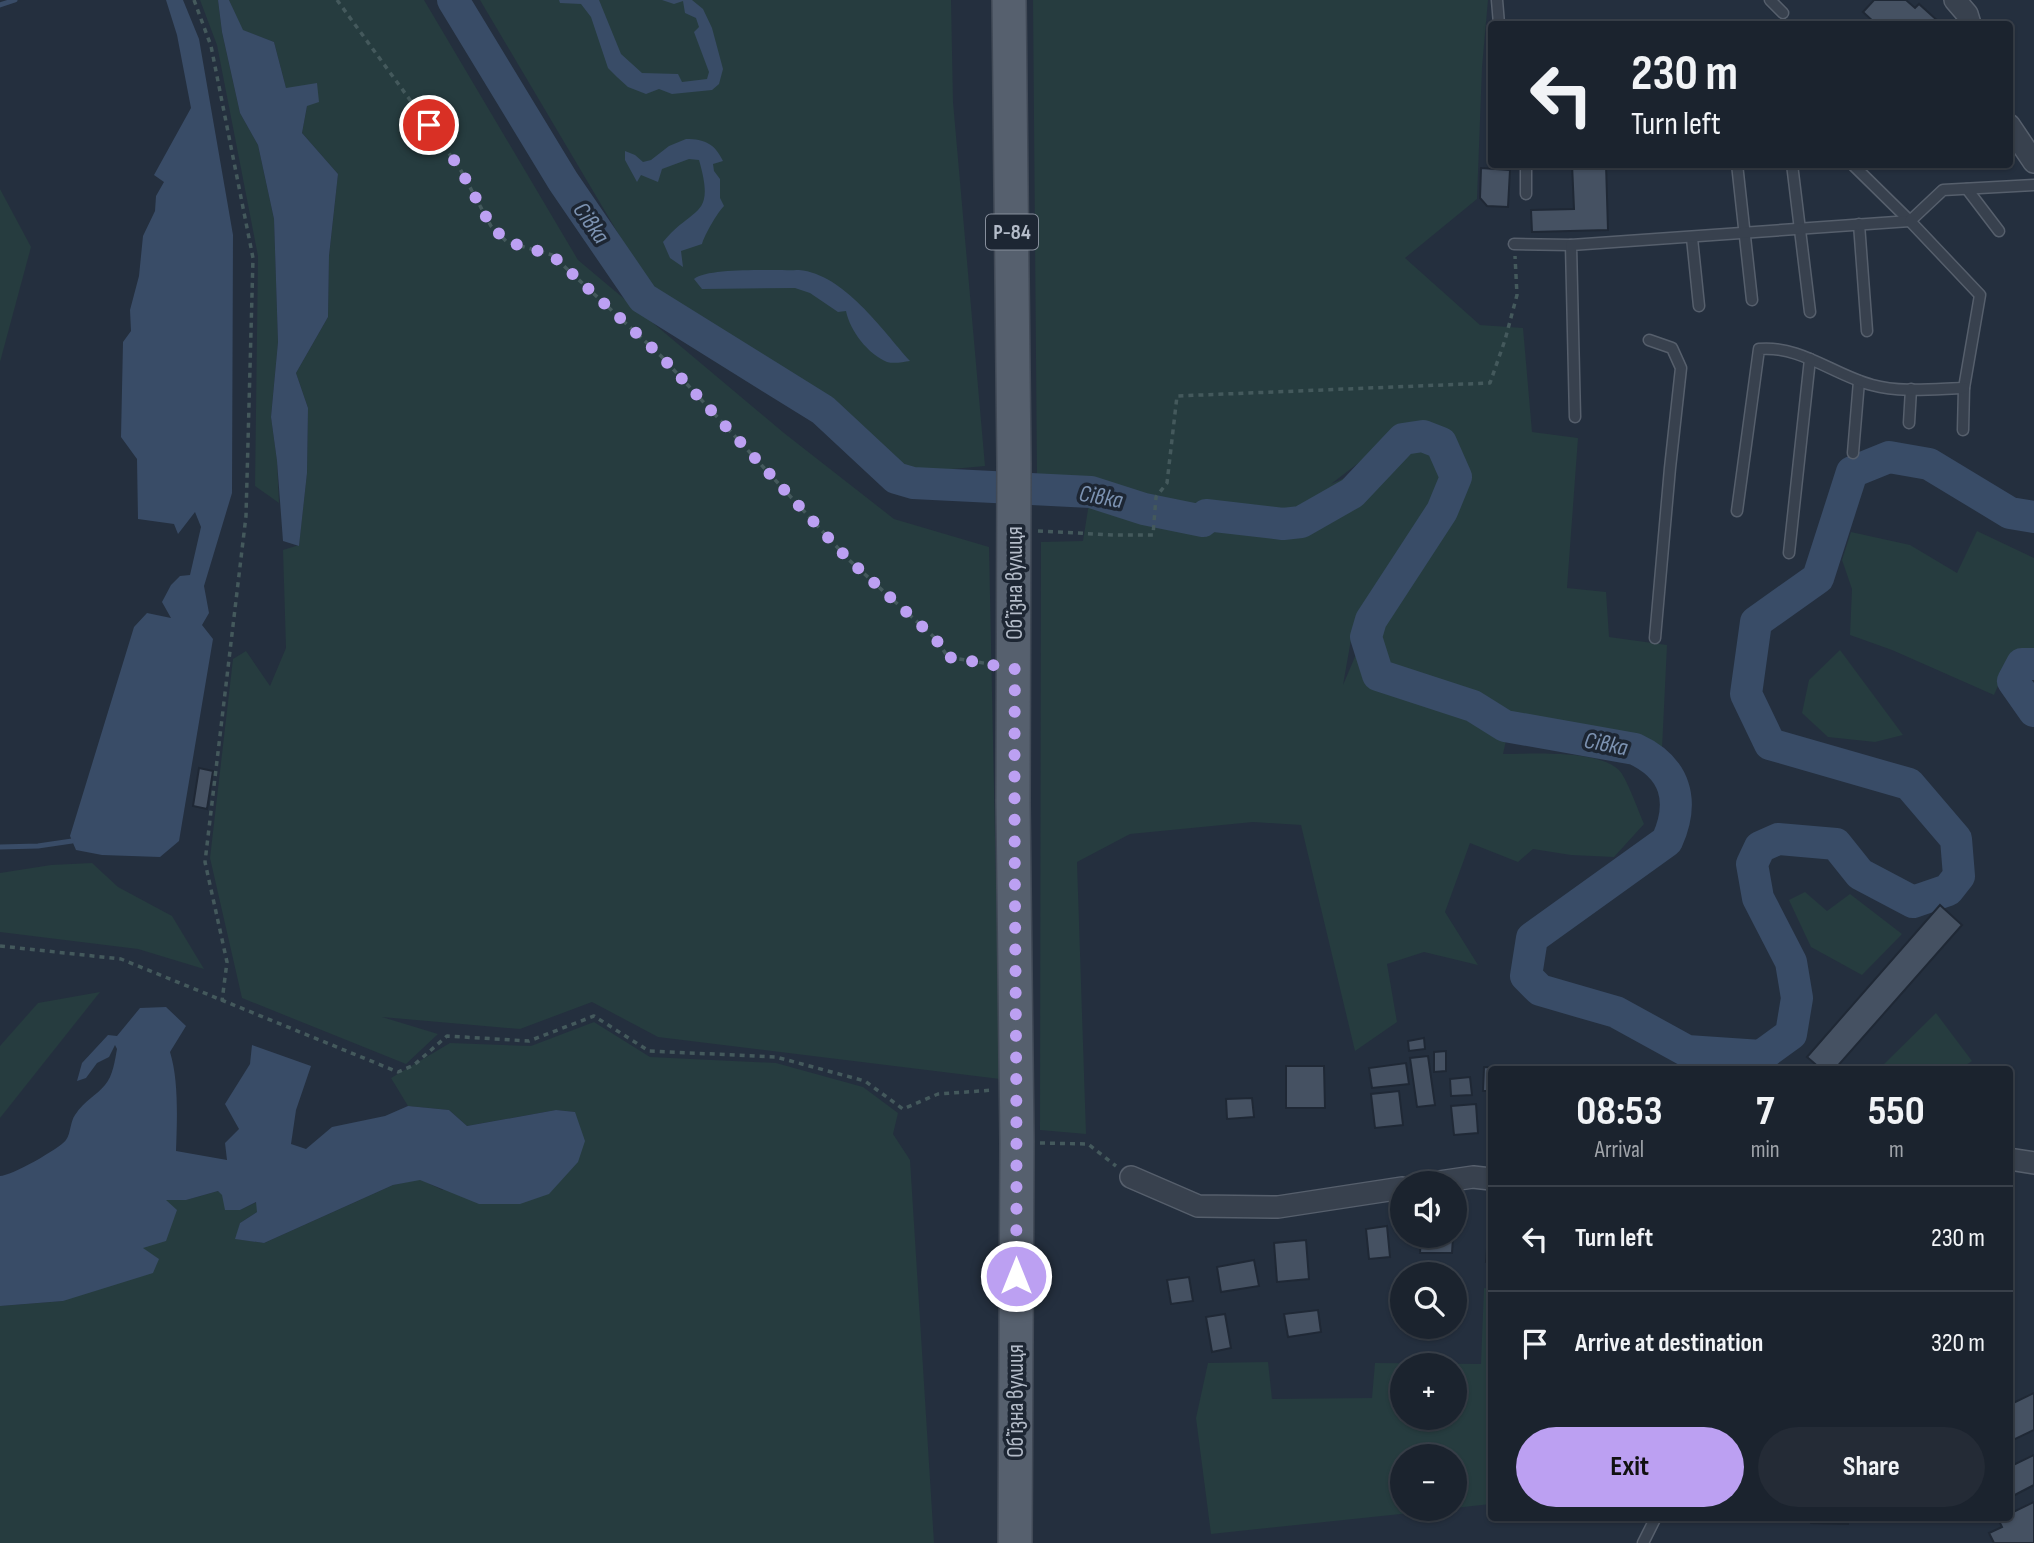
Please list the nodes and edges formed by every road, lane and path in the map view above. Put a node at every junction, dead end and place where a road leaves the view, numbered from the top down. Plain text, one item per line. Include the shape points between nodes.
1 (194, 0) edge
2 (337, 0) edge
3 (1009, 0) edge
4 (1497, 0) edge
5 (1770, 0) edge
6 (1955, 0) edge
7 (1783, 13) dead end
8 (1499, 21) edge
9 (1969, 21) edge
10 (2013, 131) edge
11 (2034, 162) edge
12 (1526, 168) edge
13 (1737, 168) edge
14 (1792, 168) edge
15 (1856, 168) edge
16 (1967, 189) junction
17 (2033, 189) edge
18 (1526, 194) dead end
19 (1910, 221) junction
20 (1859, 224) junction
21 (1799, 229) junction
22 (1999, 231) dead end
23 (1744, 233) junction
24 (1692, 238) junction
25 (1514, 244) joint
26 (1571, 246) junction
27 (1752, 300) dead end
28 (1699, 306) dead end
29 (1810, 312) dead end
30 (1867, 331) dead end
31 (1649, 340) dead end
32 (1810, 359) junction
33 (1860, 381) junction
34 (1964, 388) junction
35 (1911, 389) junction
36 (1575, 417) dead end
37 (1909, 423) dead end
38 (1963, 430) dead end
39 (1853, 453) dead end
40 (1737, 511) dead end
41 (1015, 529) junction
42 (1789, 554) dead end
43 (1655, 638) dead end
44 (1015, 669) junction
45 (0, 946) edge
46 (222, 1001) junction
47 (1017, 1089) junction
48 (1017, 1142) junction
49 (2013, 1160) edge
50 (2034, 1163) edge
51 (1130, 1177) joint
52 (1467, 1178) edge
53 (1488, 1179) edge
54 (1390, 1190) edge
55 (1654, 1521) edge
56 (1015, 1543) edge
57 (1643, 1543) edge

1 - 46 path via 211,46 253,258 246,516 205,862 227,962
2 - 44 path via 459,167 491,226 508,242 552,255 661,356 848,559 935,638 948,657
3 - 41 main road, Обʼїзна вулиця / Р-84
4 - 8 lane
5 - 7 lane
6 - 9 street
10 - 11 street
12 - 18 lane
13 - 23 lane
14 - 21 lane
15 - 19 lane
16 - 17 lane
16 - 19 lane via 1943,190
16 - 22 lane
19 - 20 lane
19 - 34 lane via 1980,295
20 - 21 lane
20 - 30 lane
21 - 23 lane
21 - 29 lane
23 - 24 lane
23 - 27 lane
24 - 26 lane
24 - 28 lane
25 - 26 lane
25 - 41 path via 1517,295 1490,383 1177,396 1167,483 1156,497 1153,535
26 - 36 lane
31 - 43 lane via 1672,348 1681,369
32 - 33 lane
32 - 40 lane via 1781,349 1759,349
32 - 42 lane
33 - 35 lane
33 - 39 lane
34 - 35 lane
34 - 38 lane
35 - 37 lane
41 - 44 main road, Обʼїзна вулиця / Р-84
44 - 47 main road, Обʼїзна вулиця / Р-84
45 - 46 path via 121,959
46 - 47 path via 398,1072 414,1065 447,1036 529,1041 594,1016 649,1051 776,1057 865,1081 902,1109 938,1094
47 - 48 main road, Обʼїзна вулиця / Р-84
48 - 51 path via 1088,1144
48 - 56 main road, Обʼїзна вулиця / Р-84
49 - 50 street
51 - 54 street via 1198,1206 1278,1207
52 - 53 street
55 - 57 lane

